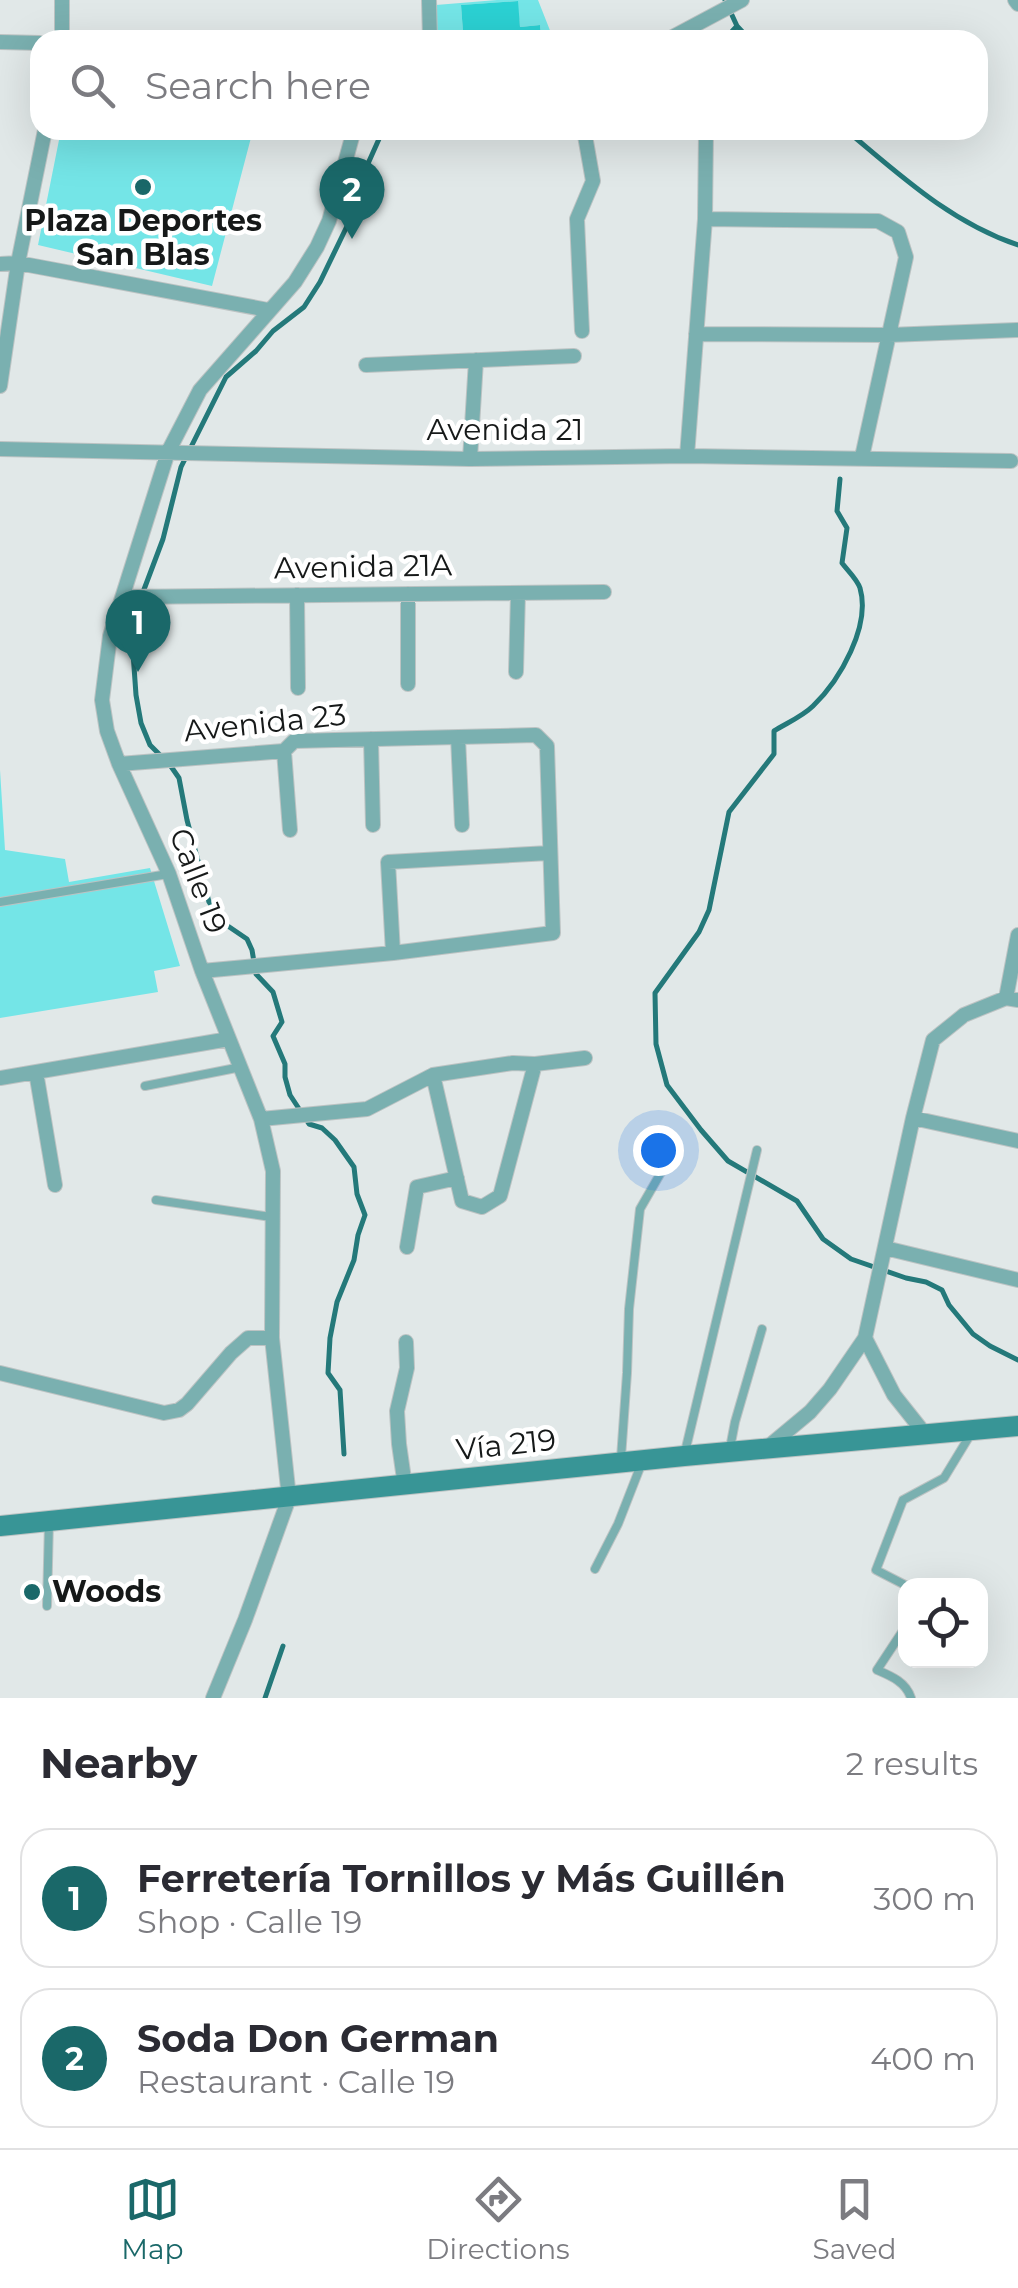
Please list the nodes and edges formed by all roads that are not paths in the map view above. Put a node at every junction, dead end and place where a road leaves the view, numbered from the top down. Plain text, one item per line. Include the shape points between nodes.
1 (62, 0) edge
2 (429, 0) edge
3 (742, 0) edge
4 (62, 30) edge
5 (430, 30) edge
6 (696, 30) edge
7 (0, 42) edge
8 (30, 43) edge
9 (43, 140) edge
10 (351, 140) edge
11 (586, 140) edge
12 (706, 140) edge
13 (705, 218) junction
14 (0, 264) edge
15 (18, 264) junction
16 (268, 310) junction
17 (1017, 330) edge
18 (582, 331) dead end
19 (696, 334) junction
20 (890, 335) junction
21 (574, 356) dead end
22 (2, 358) edge
23 (476, 360) junction
24 (366, 365) dead end
25 (0, 386) edge
26 (0, 449) edge
27 (168, 452) junction
28 (687, 456) junction
29 (862, 458) junction
30 (470, 459) junction
31 (1011, 460) dead end
32 (518, 592) junction
33 (604, 592) dead end
34 (408, 594) junction
35 (297, 595) junction
36 (124, 597) junction
37 (516, 672) dead end
38 (408, 684) dead end
39 (298, 688) dead end
40 (458, 737) junction
41 (371, 740) junction
42 (284, 751) junction
43 (119, 764) junction
44 (374, 825) dead end
45 (462, 825) dead end
46 (290, 830) dead end
47 (550, 853) junction
48 (169, 874) junction
49 (0, 902) edge
50 (1018, 934) edge
51 (393, 952) junction
52 (202, 971) junction
53 (1012, 999) edge
54 (229, 1039) junction
55 (586, 1058) dead end
56 (535, 1064) junction
57 (241, 1067) junction
58 (36, 1072) junction
59 (433, 1074) junction
60 (0, 1078) edge
61 (145, 1086) dead end
62 (914, 1118) junction
63 (261, 1119) junction
64 (1018, 1141) edge
65 (758, 1150) dead end
66 (664, 1169) dead end
67 (457, 1178) junction
68 (55, 1185) dead end
69 (156, 1200) dead end
70 (271, 1217) junction
71 (407, 1247) dead end
72 (885, 1248) junction
73 (1018, 1280) edge
74 (762, 1329) dead end
75 (272, 1338) junction
76 (865, 1338) junction
77 (406, 1342) dead end
78 (0, 1372) edge
79 (1018, 1426) edge
80 (972, 1431) junction
81 (924, 1434) junction
82 (766, 1449) junction
83 (730, 1453) junction
84 (684, 1456) junction
85 (642, 1460) junction
86 (621, 1463) junction
87 (405, 1486) junction
88 (288, 1498) junction
89 (49, 1521) junction
90 (0, 1526) edge
91 (595, 1569) dead end
92 (898, 1581) edge
93 (46, 1606) dead end
94 (898, 1638) edge
95 (213, 1698) edge
96 (911, 1698) edge

1 - 4 street
2 - 5 street
3 - 6 street
7 - 8 street
9 - 15 street
10 - 16 street, Calle 19 via 317,247
11 - 18 street via 593,181 577,219
12 - 13 street
13 - 19 street
13 - 20 street via 878,221 898,232 906,256
14 - 15 street
15 - 16 street
15 - 22 street
16 - 27 street, Calle 19 via 200,390
17 - 20 street
19 - 20 street
19 - 28 street
20 - 29 street
21 - 23 street
22 - 25 street
23 - 24 street
23 - 30 street
26 - 27 street, Avenida 21
27 - 30 street, Avenida 21
27 - 36 street, Calle 19
28 - 29 street, Avenida 21
28 - 30 street, Avenida 21
29 - 31 street, Avenida 21
32 - 33 street, Avenida 21A
32 - 34 street, Avenida 21A
32 - 37 street
34 - 35 street, Avenida 21A
34 - 38 street
35 - 36 street, Avenida 21A
35 - 39 street
36 - 43 street, Calle 19 via 110,636 102,700
40 - 41 street, Avenida 23
40 - 45 street
40 - 47 street, Avenida 23 via 536,735 547,746
41 - 42 street, Avenida 23 via 294,742
41 - 44 street
42 - 43 street, Avenida 23
42 - 46 street
43 - 48 street, Calle 19
47 - 51 street via 553,933
47 - 51 street via 388,862
48 - 49 lane
48 - 52 street, Calle 19
50 - 53 street
51 - 52 street
52 - 54 street, Calle 19
53 - 62 street via 964,1015 934,1040
54 - 57 street, Calle 19
54 - 58 street
55 - 56 street
56 - 59 street
56 - 67 street via 500,1196 482,1207 462,1201
57 - 61 lane
57 - 63 street, Calle 19
58 - 60 street
58 - 68 street
59 - 63 street via 367,1108
59 - 67 street
62 - 64 street
62 - 72 street
63 - 70 street, Calle 19 via 273,1171
65 - 84 lane
66 - 86 lane via 640,1208
67 - 71 street via 417,1187
69 - 70 lane
70 - 75 street, Calle 19
72 - 73 street
72 - 76 street
74 - 83 lane
75 - 78 street via 248,1338 187,1404 164,1413
75 - 88 street, Calle 19
76 - 81 street via 894,1395
76 - 82 street via 810,1412
77 - 87 street via 397,1412
79 - 80 main road, Vía 219
80 - 81 main road, Vía 219
80 - 92 lane via 944,1478 904,1500 876,1570
81 - 82 main road, Vía 219
82 - 83 main road, Vía 219
83 - 84 main road, Vía 219
84 - 85 main road, Vía 219
85 - 86 main road, Vía 219
85 - 91 lane
86 - 87 main road, Vía 219
87 - 88 main road, Vía 219
88 - 89 main road, Vía 219
88 - 95 street, Calle 19
89 - 90 main road, Vía 219
89 - 93 lane
94 - 96 lane via 877,1670 896,1678

